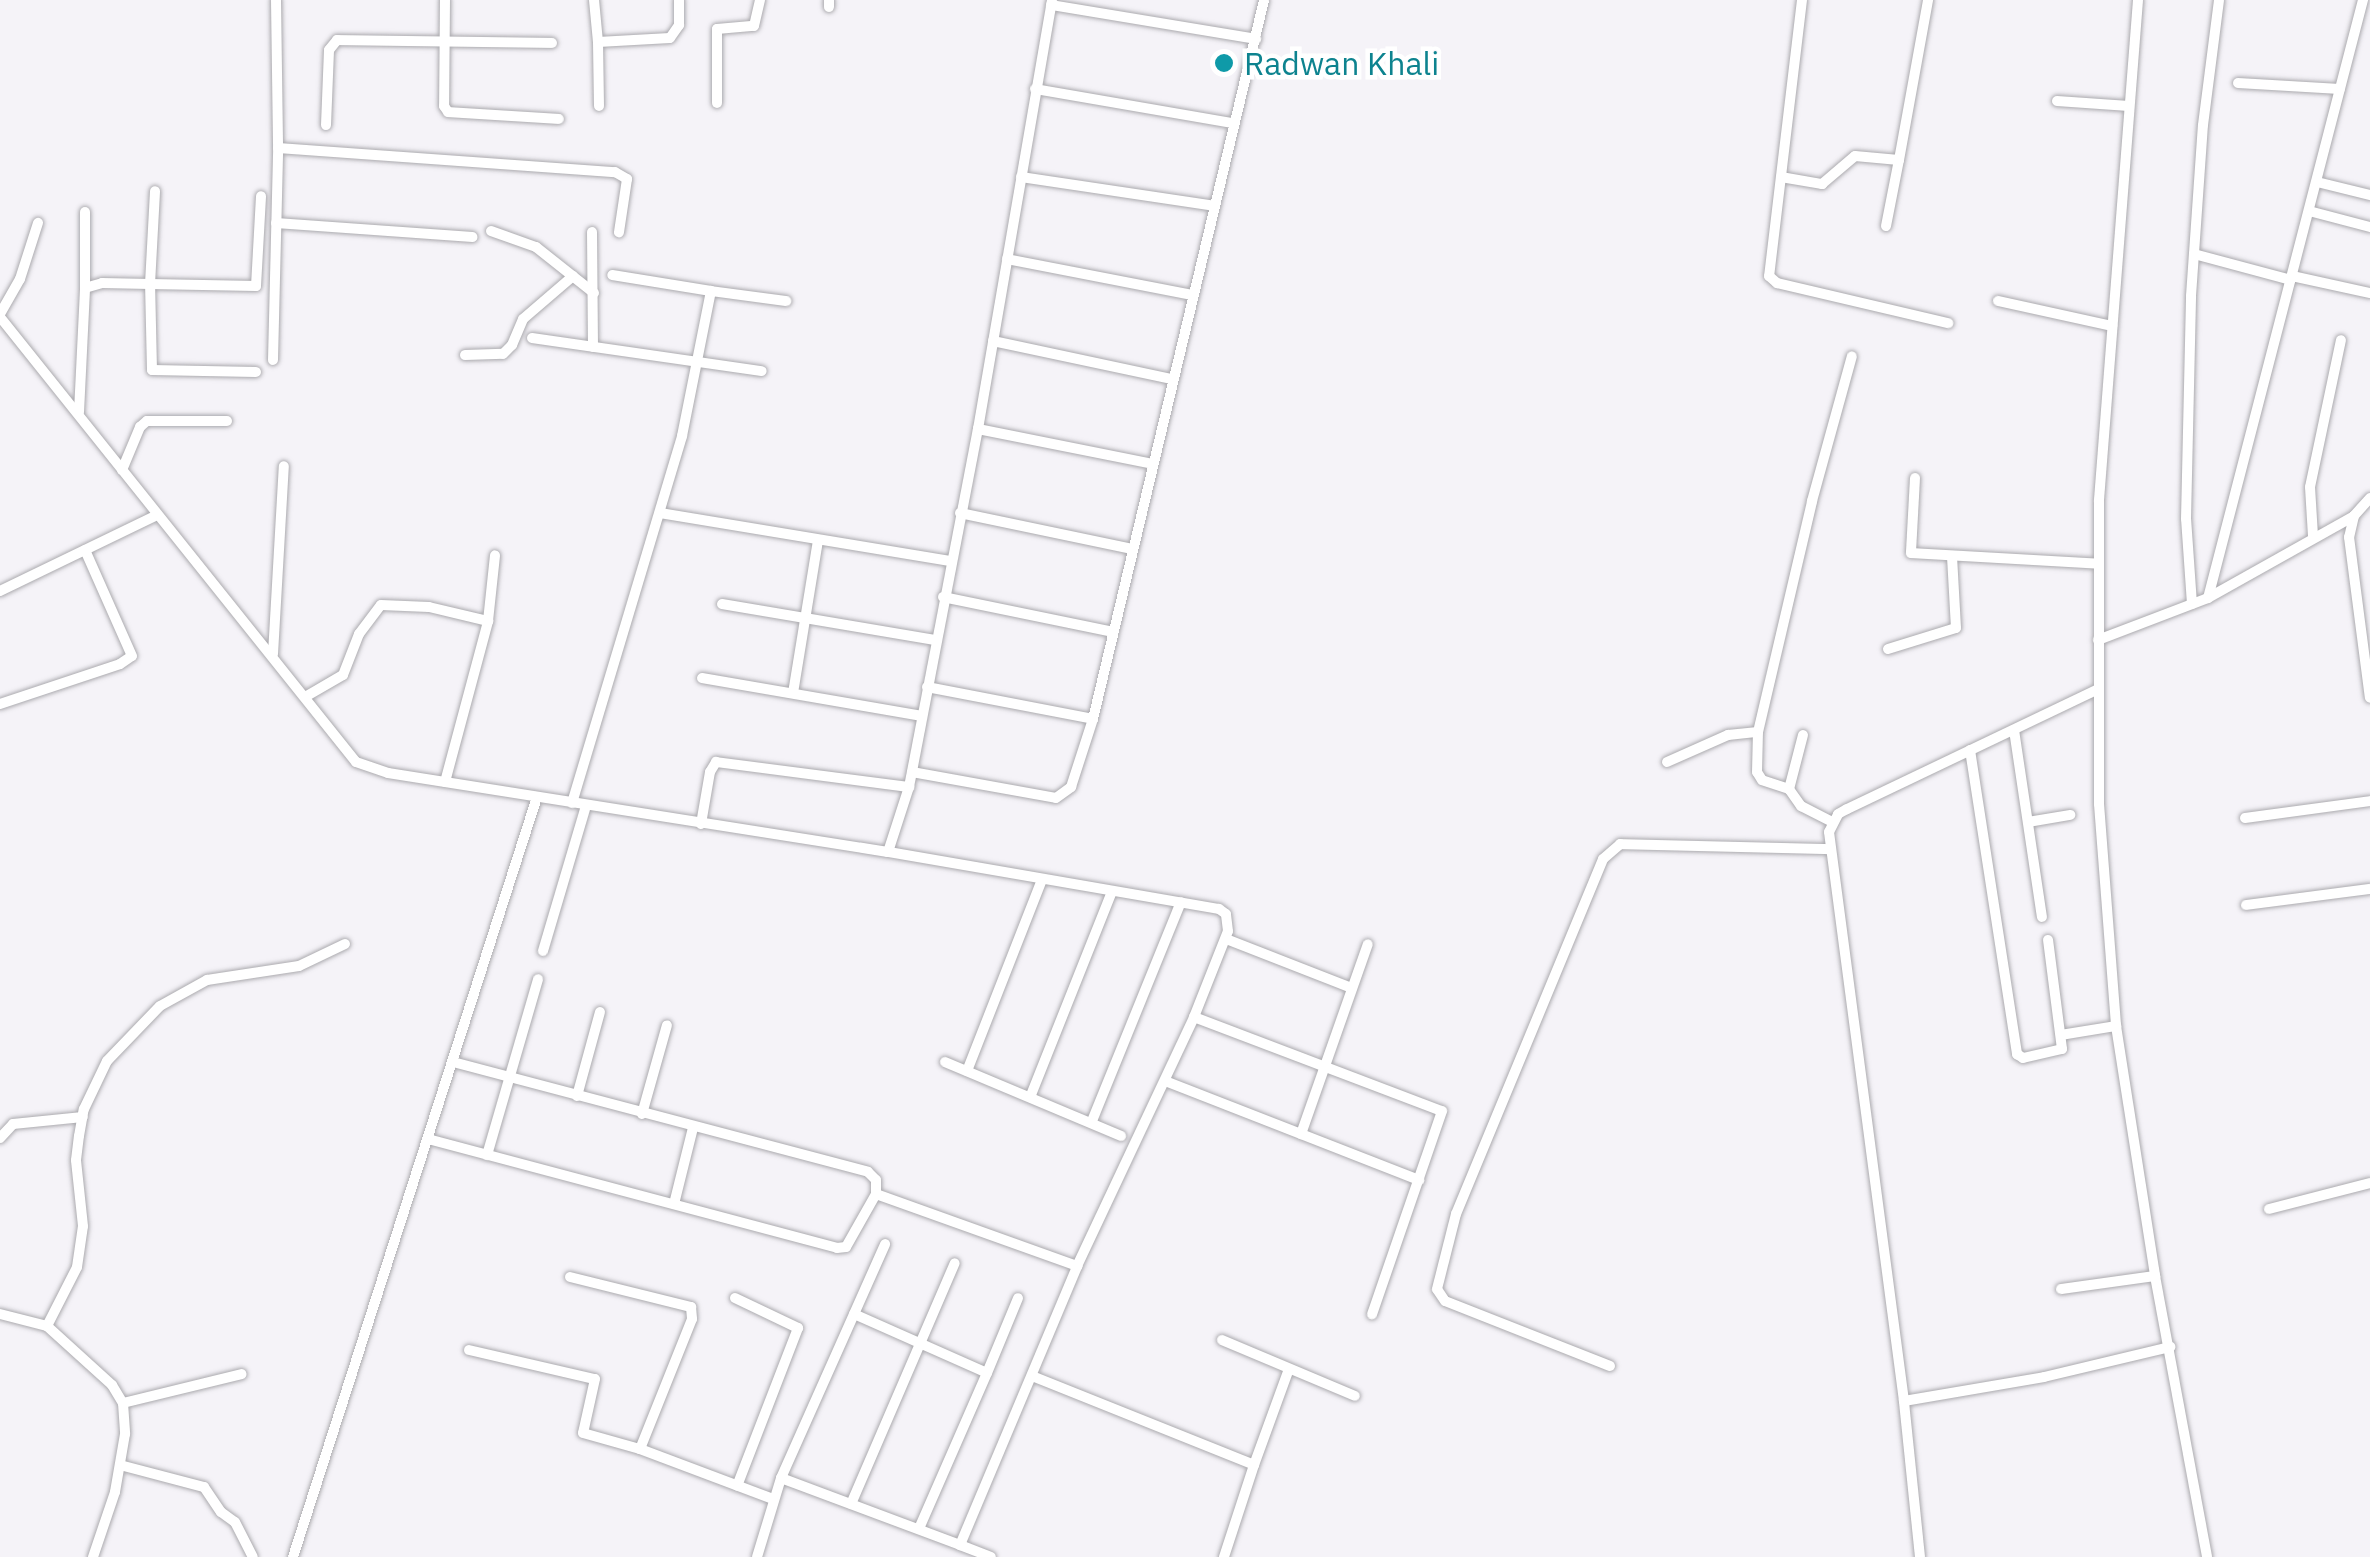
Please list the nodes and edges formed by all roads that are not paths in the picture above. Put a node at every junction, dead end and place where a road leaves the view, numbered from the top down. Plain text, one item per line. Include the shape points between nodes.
1 (276, 0) edge
2 (445, 0) edge
3 (594, 0) edge
4 (679, 0) edge
5 (760, 0) edge
6 (1264, 0) edge
7 (1802, 0) edge
8 (1928, 0) edge
9 (2138, 0) edge
10 (2219, 0) edge
11 (1051, 3) edge
12 (2364, 8) edge
13 (446, 39) junction
14 (1256, 39) junction
15 (598, 42) junction
16 (552, 43) dead end
17 (2238, 84) dead end
18 (1034, 89) junction
19 (2340, 89) junction
20 (2058, 101) dead end
21 (717, 103) dead end
22 (600, 106) dead end
23 (2129, 106) junction
24 (559, 119) dead end
25 (1232, 122) junction
26 (326, 125) dead end
27 (278, 148) junction
28 (1899, 160) junction
29 (1021, 177) junction
30 (1781, 177) junction
31 (2317, 182) junction
32 (155, 191) dead end
33 (2370, 195) edge
34 (262, 196) dead end
35 (1214, 206) junction
36 (2310, 211) junction
37 (85, 212) dead end
38 (38, 223) dead end
39 (276, 223) junction
40 (1886, 226) dead end
41 (2370, 227) edge
42 (491, 231) dead end
43 (592, 232) dead end
44 (620, 232) dead end
45 (472, 237) dead end
46 (2194, 254) junction
47 (1007, 259) junction
48 (573, 276) junction
49 (612, 276) dead end
50 (2291, 278) junction
51 (150, 284) junction
52 (85, 288) junction
53 (711, 291) junction
54 (594, 292) junction
55 (2370, 293) edge
56 (1193, 295) junction
57 (786, 302) dead end
58 (1998, 302) dead end
59 (0, 315) edge
60 (1948, 323) dead end
61 (2112, 326) junction
62 (532, 338) dead end
63 (2341, 340) dead end
64 (993, 341) junction
65 (593, 347) junction
66 (465, 355) dead end
67 (1852, 356) dead end
68 (273, 360) dead end
69 (696, 362) junction
70 (762, 371) dead end
71 (256, 372) dead end
72 (1172, 378) junction
73 (79, 413) junction
74 (227, 421) dead end
75 (978, 429) junction
76 (1152, 464) junction
77 (284, 466) dead end
78 (122, 470) junction
79 (1915, 478) dead end
80 (2370, 498) edge
81 (660, 513) junction
82 (157, 514) junction
83 (960, 514) junction
84 (2354, 516) junction
85 (2313, 536) junction
86 (818, 541) junction
87 (1132, 549) junction
88 (85, 550) junction
89 (495, 555) dead end
90 (1952, 557) junction
91 (950, 561) junction
92 (2098, 564) junction
93 (0, 592) edge
94 (944, 598) junction
95 (2208, 598) junction
96 (722, 604) dead end
97 (2192, 604) junction
98 (806, 618) junction
99 (488, 620) junction
100 (2365, 621) edge
101 (1113, 632) junction
102 (935, 640) junction
103 (2098, 640) junction
104 (1888, 649) dead end
105 (273, 655) junction
106 (702, 678) dead end
107 (927, 688) junction
108 (2097, 690) junction
109 (793, 694) junction
110 (305, 697) junction
111 (2370, 698) edge
112 (0, 704) edge
113 (922, 716) junction
114 (1093, 720) junction
115 (2014, 730) junction
116 (1758, 732) junction
117 (1803, 735) dead end
118 (1970, 750) junction
119 (1667, 762) dead end
120 (912, 772) junction
121 (445, 782) junction
122 (909, 787) junction
123 (1790, 789) junction
124 (537, 798) junction
125 (2370, 802) edge
126 (572, 804) junction
127 (586, 806) junction
128 (2070, 815) dead end
129 (2245, 818) dead end
130 (1833, 822) junction
131 (2028, 822) junction
132 (702, 824) junction
133 (1829, 849) junction
134 (888, 852) junction
135 (1042, 880) junction
136 (2370, 889) edge
137 (1112, 891) junction
138 (1181, 902) junction
139 (2246, 905) dead end
140 (2042, 917) dead end
141 (1226, 938) junction
142 (2048, 940) dead end
143 (345, 944) dead end
144 (1368, 944) dead end
145 (543, 952) dead end
146 (538, 979) dead end
147 (1352, 988) junction
148 (600, 1012) dead end
149 (1194, 1017) junction
150 (666, 1025) dead end
151 (2116, 1026) junction
152 (2062, 1035) junction
153 (452, 1062) junction
154 (945, 1062) dead end
155 (1324, 1064) junction
156 (967, 1070) junction
157 (510, 1077) junction
158 (1165, 1081) junction
159 (577, 1096) junction
160 (1031, 1096) junction
161 (642, 1114) junction
162 (83, 1116) junction
163 (1092, 1121) junction
164 (693, 1128) junction
165 (1301, 1134) junction
166 (1121, 1136) dead end
167 (0, 1138) edge
168 (428, 1139) junction
169 (487, 1154) junction
170 (1419, 1180) junction
171 (2370, 1183) edge
172 (876, 1194) junction
173 (674, 1204) junction
174 (2269, 1209) dead end
175 (885, 1244) dead end
176 (955, 1263) dead end
177 (1077, 1266) junction
178 (2155, 1276) junction
179 (570, 1277) dead end
180 (2060, 1289) dead end
181 (735, 1298) dead end
182 (1018, 1298) dead end
183 (0, 1314) edge
184 (854, 1314) junction
185 (1372, 1314) dead end
186 (47, 1326) junction
187 (1222, 1340) dead end
188 (921, 1344) junction
189 (2170, 1347) junction
190 (469, 1350) dead end
191 (1610, 1366) dead end
192 (1289, 1369) junction
193 (242, 1374) dead end
194 (987, 1374) junction
195 (1032, 1376) junction
196 (1355, 1396) dead end
197 (1904, 1402) junction
198 (124, 1403) junction
199 (640, 1449) junction
200 (120, 1465) junction
201 (1254, 1465) junction
202 (781, 1478) junction
203 (737, 1486) junction
204 (773, 1500) junction
205 (851, 1504) junction
206 (919, 1529) junction
207 (960, 1544) junction
208 (93, 1557) edge
209 (254, 1557) edge
210 (293, 1557) edge
211 (757, 1557) edge
212 (991, 1557) edge
213 (1224, 1557) edge
214 (1920, 1557) edge
215 (2207, 1557) edge

1 - 27 street
2 - 13 street
3 - 15 street
4 - 15 street via 670,38
5 - 21 street via 754,26 717,30
6 - 14 street
7 - 30 street
8 - 28 street
9 - 23 street
10 - 46 street
11 - 14 street
11 - 18 street
12 - 19 street
13 - 16 street
13 - 24 street via 448,112
13 - 26 street via 338,40 329,50
14 - 25 street
15 - 22 street
17 - 19 street
18 - 25 street
18 - 29 street
19 - 31 street
20 - 23 street
23 - 61 street
25 - 35 street
27 - 39 street
27 - 44 street via 616,172 627,179
28 - 30 street via 1856,156 1822,184
28 - 40 street
29 - 35 street
29 - 47 street
30 - 60 street via 1772,280
31 - 33 street
31 - 36 street
32 - 51 street
34 - 51 street via 256,286
35 - 56 street
36 - 41 street
36 - 50 street
37 - 52 street
38 - 59 street
39 - 45 street
39 - 68 street
42 - 48 street via 536,247
43 - 54 street
46 - 50 street
46 - 97 street via 2186,519
47 - 56 street
47 - 64 street
48 - 54 street
48 - 66 street via 522,319 503,354
49 - 53 street
50 - 55 street
50 - 95 street
51 - 52 street
51 - 71 street via 152,370
52 - 73 street
53 - 57 street
53 - 69 street
54 - 65 street
56 - 72 street
58 - 61 street
59 - 73 street
61 - 92 street
62 - 65 street
63 - 85 street via 2310,487
64 - 72 street
64 - 75 street
65 - 69 street
67 - 116 street
69 - 70 street
69 - 81 street
72 - 76 street
73 - 78 street
74 - 78 street via 147,421
75 - 76 street
75 - 83 street
76 - 87 street
77 - 105 street
78 - 82 street
79 - 90 street via 1909,550
80 - 84 street
81 - 86 street
81 - 126 street
82 - 88 street
82 - 105 street
83 - 87 street
83 - 91 street
84 - 85 street
84 - 100 street via 2349,537
85 - 95 street
86 - 91 street
86 - 98 street
87 - 101 street
88 - 93 street
88 - 112 street via 132,656
89 - 99 street
90 - 92 street
90 - 104 street via 1956,628
91 - 94 street
92 - 103 street
94 - 101 street
94 - 102 street
95 - 97 street
96 - 98 street
97 - 103 street
98 - 102 street
98 - 109 street
99 - 110 street via 382,605 359,634 344,674
99 - 121 street
100 - 111 street
101 - 114 street
102 - 107 street
103 - 108 street
105 - 110 street
106 - 109 street
107 - 113 street
107 - 114 street
108 - 115 street
108 - 151 street
109 - 113 street
110 - 121 street via 356,762
113 - 120 street
114 - 120 street via 1071,787 1056,798
115 - 118 street
115 - 131 street
116 - 119 street via 1717,738
116 - 123 street via 1757,772
117 - 123 street
118 - 130 street
118 - 152 street via 2017,1054 2059,1054
120 - 122 street
121 - 124 street
122 - 132 street via 716,762
122 - 134 street
123 - 130 street via 1801,806
124 - 126 street
124 - 153 street
125 - 129 street
126 - 127 street
127 - 132 street
127 - 145 street
128 - 131 street
130 - 133 street
131 - 140 street
132 - 134 street
133 - 191 street via 1620,844 1603,858 1456,1214 1437,1289 1445,1302
133 - 197 street
134 - 135 street
135 - 137 street
135 - 156 street
136 - 139 street
137 - 138 street
137 - 160 street
138 - 141 street via 1224,911
138 - 163 street
141 - 147 street
141 - 149 street
142 - 152 street
143 - 162 street via 298,966 206,980 160,1006 107,1061
144 - 147 street
146 - 157 street
147 - 155 street
148 - 159 street
149 - 155 street
149 - 158 street
150 - 161 street
151 - 152 street
151 - 178 street
153 - 157 street
153 - 168 street
154 - 156 street
155 - 165 street
155 - 170 street via 1440,1107
156 - 160 street
157 - 159 street
157 - 169 street
158 - 165 street
158 - 177 street
159 - 161 street
160 - 163 street
161 - 164 street
162 - 167 street via 12,1124
162 - 186 street via 76,1160 81,1245 69,1288
163 - 166 street
164 - 172 street via 868,1172
164 - 173 street
165 - 170 street
168 - 169 street
168 - 210 street
169 - 173 street
170 - 185 street
171 - 174 street
172 - 173 street via 846,1247 837,1248
172 - 177 street
175 - 184 street
176 - 188 street
177 - 195 street
178 - 180 street
178 - 189 street
179 - 199 street via 686,1305 693,1313
181 - 203 street via 798,1328
182 - 194 street
183 - 186 street
184 - 188 street
184 - 202 street
186 - 198 street
187 - 192 street
188 - 194 street
188 - 205 street
189 - 197 street
189 - 215 street
190 - 199 street via 595,1379 583,1433
192 - 196 street
192 - 201 street
193 - 198 street
194 - 206 street
195 - 201 street
195 - 207 street
197 - 214 street
198 - 200 street
199 - 203 street
200 - 208 street
200 - 209 street via 204,1487
201 - 213 street
202 - 204 street
202 - 205 street
203 - 204 street
204 - 211 street
205 - 206 street
206 - 207 street
207 - 212 street

